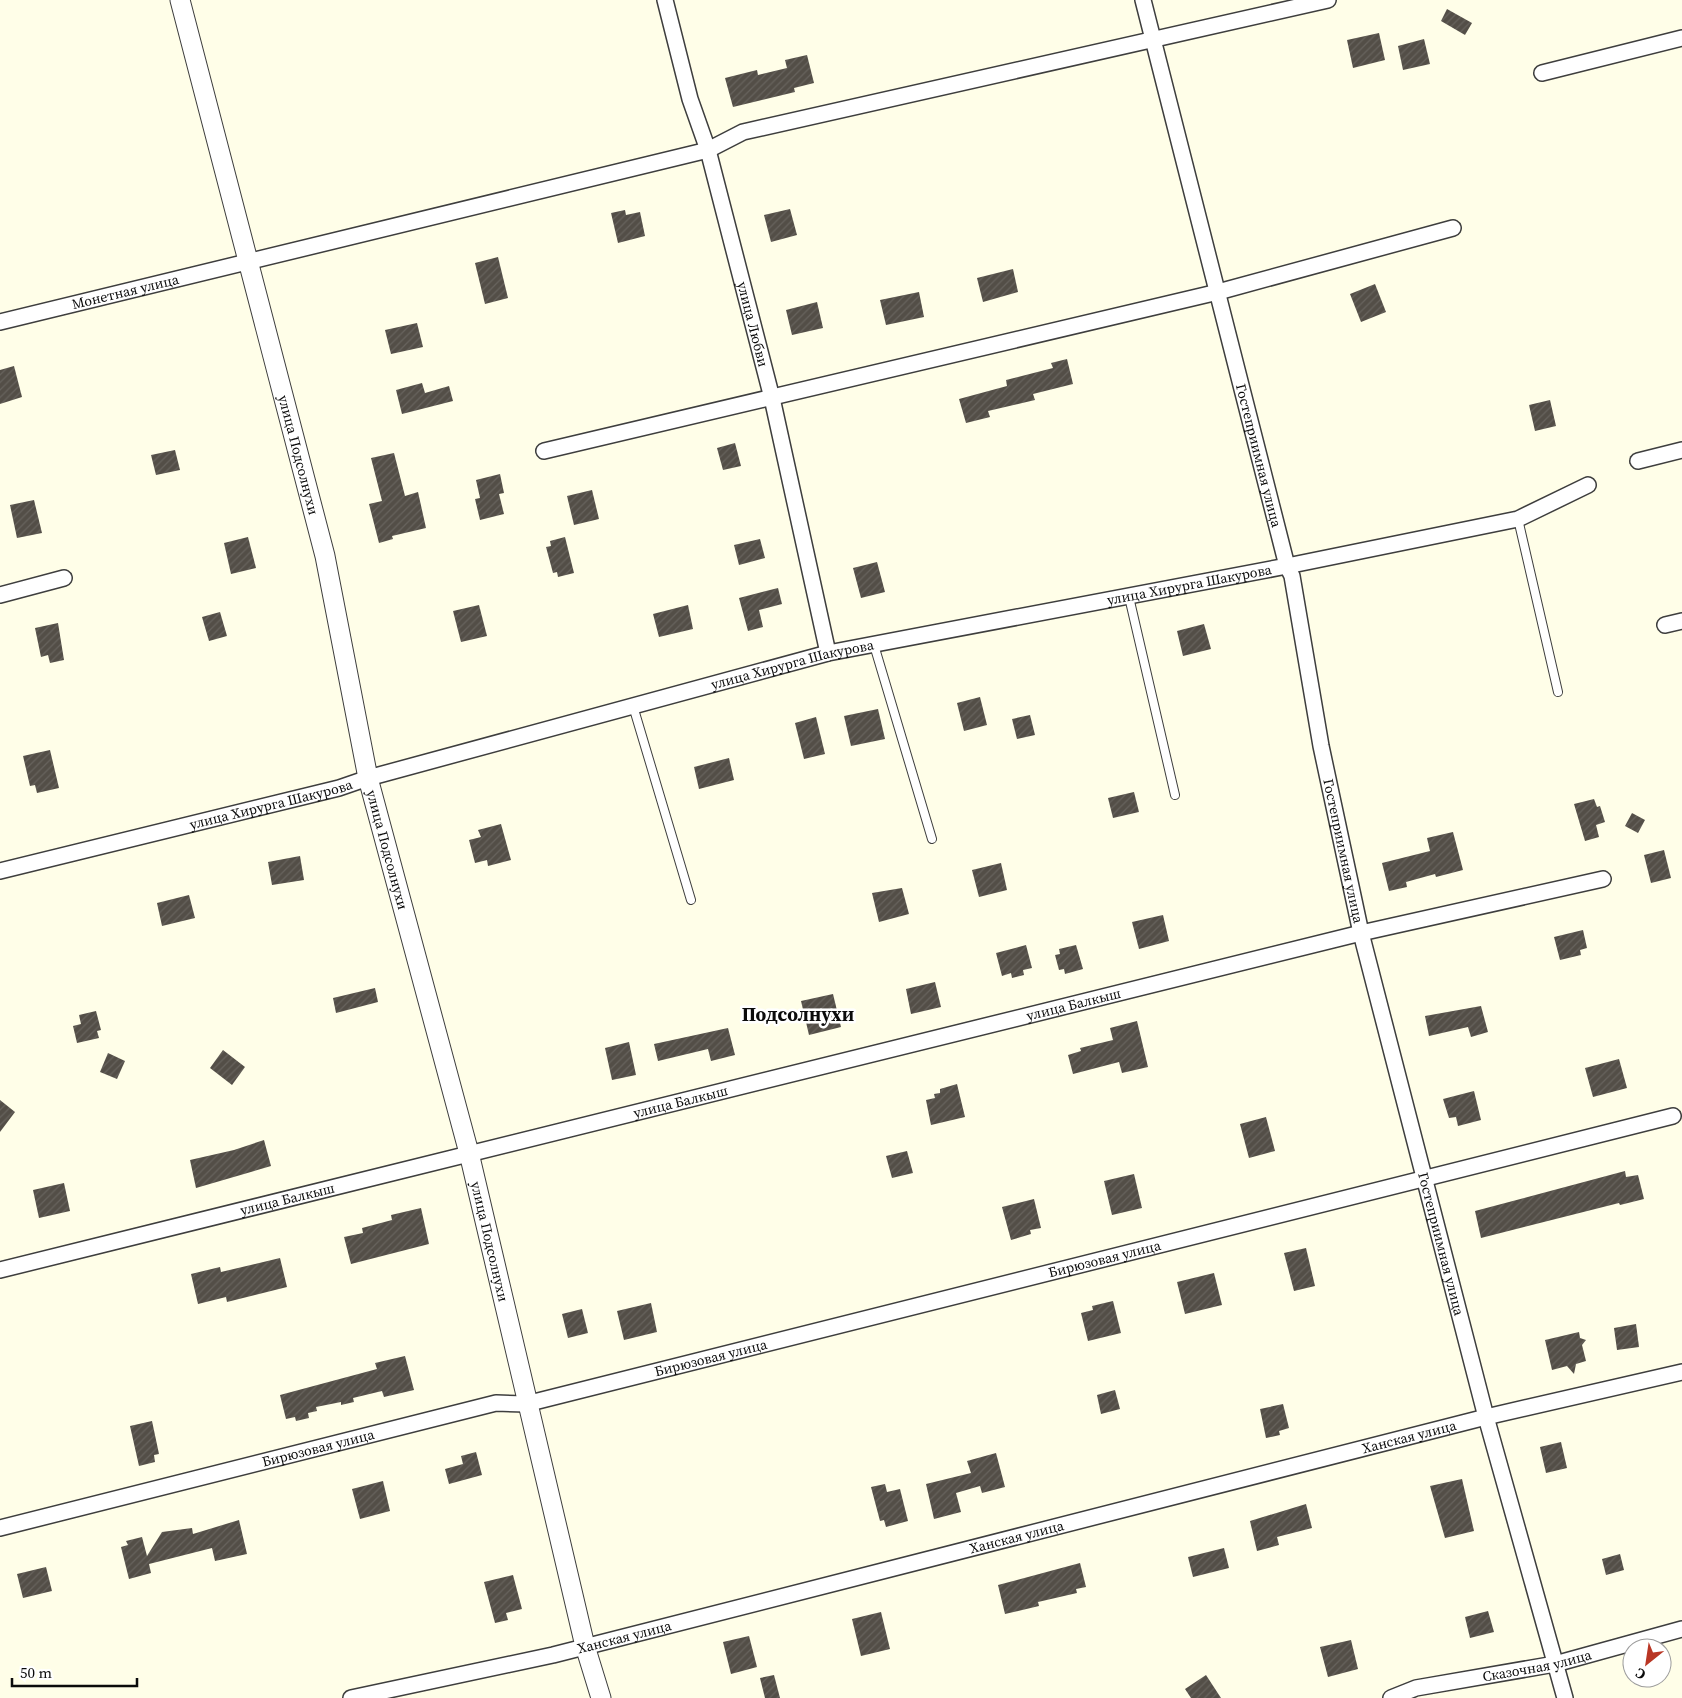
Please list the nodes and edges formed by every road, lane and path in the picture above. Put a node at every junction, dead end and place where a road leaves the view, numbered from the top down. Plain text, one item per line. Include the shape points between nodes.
1 (180, 0) edge
2 (665, 0) edge
3 (1143, 0) edge
4 (1328, 0) edge
5 (1682, 38) edge
6 (1154, 41) junction
7 (1542, 73) dead end
8 (708, 150) junction
9 (1453, 228) dead end
10 (250, 262) junction
11 (1218, 292) junction
12 (0, 322) edge
13 (772, 398) junction
14 (1682, 450) edge
15 (544, 451) dead end
16 (1638, 461) dead end
17 (1588, 485) dead end
18 (1518, 519) junction
19 (1287, 566) junction
20 (64, 578) dead end
21 (0, 595) edge
22 (1129, 596) junction
23 (1682, 621) edge
24 (1665, 625) dead end
25 (874, 645) junction
26 (828, 653) junction
27 (1558, 692) dead end
28 (633, 706) junction
29 (368, 778) junction
30 (1175, 795) dead end
31 (932, 839) dead end
32 (0, 871) edge
33 (1603, 879) dead end
34 (692, 900) dead end
35 (1361, 933) junction
36 (1673, 1116) dead end
37 (468, 1153) junction
38 (1422, 1177) junction
39 (0, 1270) edge
40 (1682, 1372) edge
41 (526, 1404) junction
42 (1486, 1417) junction
43 (0, 1528) edge
44 (1682, 1629) edge
45 (585, 1646) junction
46 (1555, 1664) junction
47 (351, 1698) edge
48 (601, 1698) edge
49 (1391, 1698) edge
50 (1564, 1698) edge

1 - 10 street, улица Подсолнухи
2 - 8 street, улица Любви via 690,99
3 - 6 street, Гостеприимная улица
4 - 6 street, Монетная улица
5 - 7 street
6 - 8 street, Монетная улица via 743,132
6 - 11 street, Гостеприимная улица
8 - 10 street, Монетная улица
8 - 13 street, улица Любви
9 - 11 street
10 - 12 street, Монетная улица
10 - 29 street, улица Подсолнухи via 325,556
11 - 13 street
11 - 19 street, Гостеприимная улица
13 - 15 street
13 - 26 street, улица Любви
14 - 16 street
17 - 18 street, улица Хирурга Шакурова
18 - 19 street, улица Хирурга Шакурова
18 - 27 lane
19 - 22 street, улица Хирурга Шакурова
19 - 35 street, Гостеприимная улица via 1292,576 1321,746
20 - 21 street
22 - 25 street, улица Хирурга Шакурова
22 - 30 lane
23 - 24 street
25 - 26 street, улица Хирурга Шакурова
25 - 31 lane
26 - 28 street, улица Хирурга Шакурова
28 - 29 street, улица Хирурга Шакурова
28 - 34 lane
29 - 32 street, улица Хирурга Шакурова via 339,788
29 - 37 street, улица Подсолнухи
33 - 35 street, улица Балкыш
35 - 37 street, улица Балкыш
35 - 38 street, Гостеприимная улица
36 - 38 street, Бирюзовая улица
37 - 39 street, улица Балкыш
37 - 41 street, улица Подсолнухи
38 - 41 street, Бирюзовая улица
38 - 42 street, Гостеприимная улица
40 - 42 street, Ханская улица
41 - 43 street, Бирюзовая улица via 496,1403
41 - 45 street, улица Подсолнухи
42 - 45 street, Ханская улица
42 - 46 street, Гостеприимная улица
44 - 46 street, Сказочная улица
45 - 47 street, Ханская улица
45 - 48 street, улица Подсолнухи
46 - 49 street, Сказочная улица via 1416,1688
46 - 50 street, Гостеприимная улица

